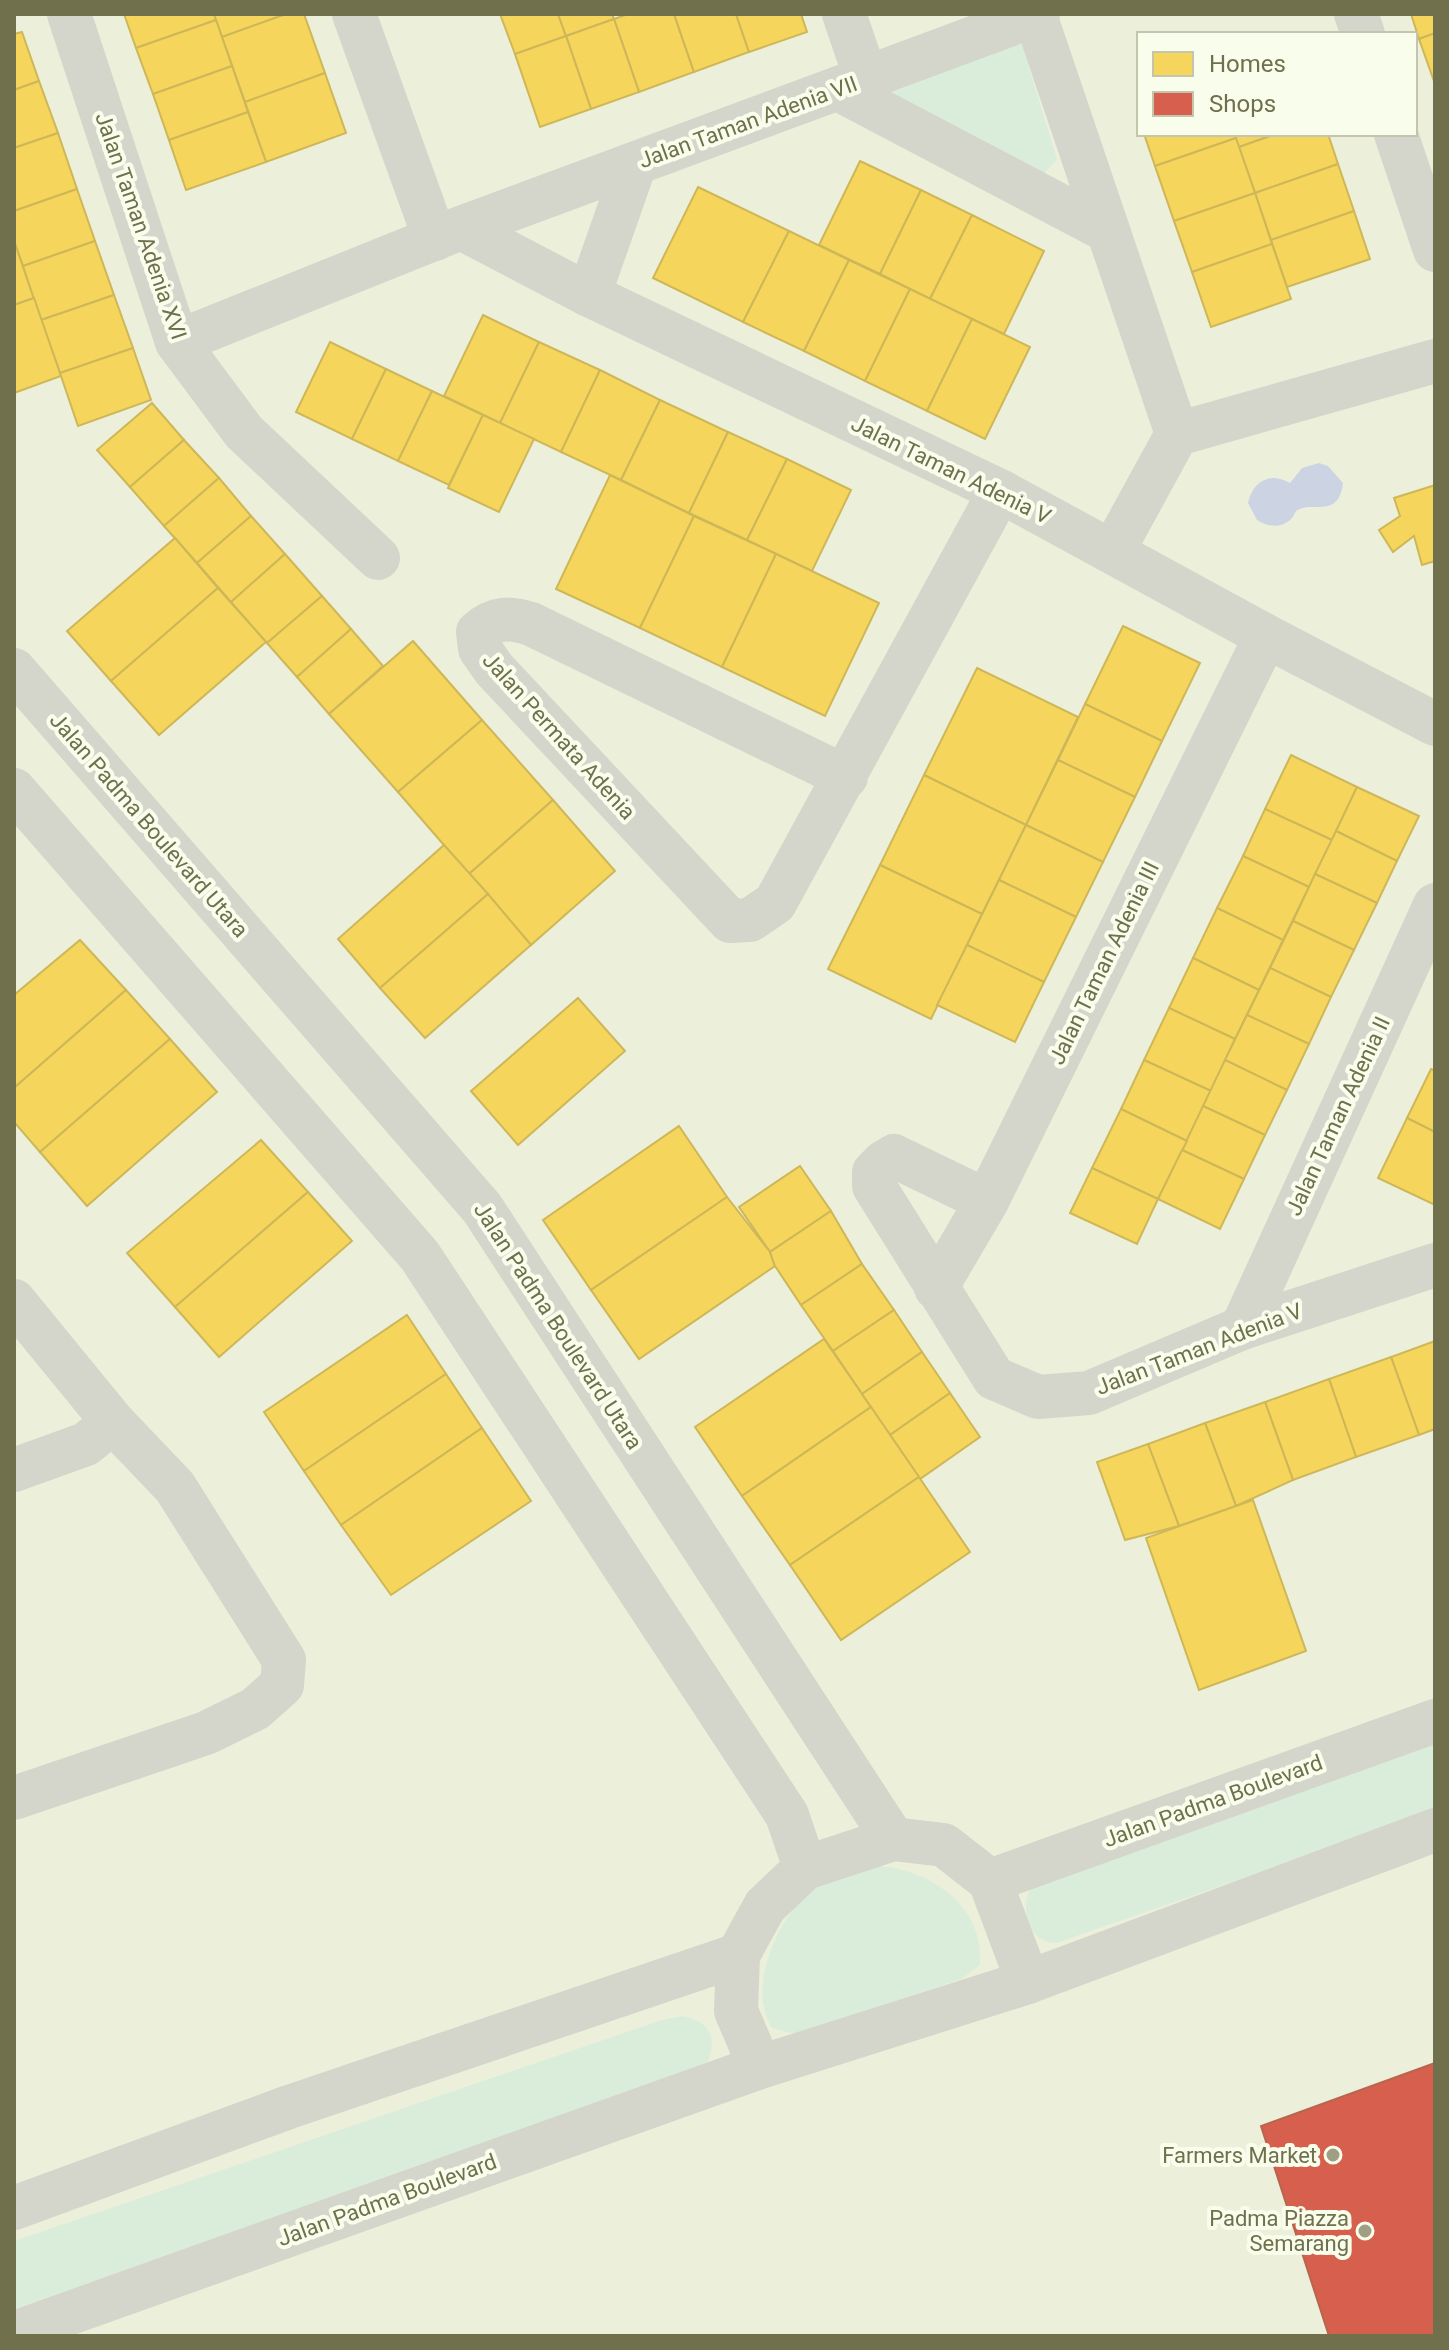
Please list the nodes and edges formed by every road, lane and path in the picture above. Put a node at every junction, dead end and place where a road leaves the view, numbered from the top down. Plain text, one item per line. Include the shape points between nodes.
1 (69, 14) edge
2 (354, 14) edge
3 (844, 14) edge
4 (1036, 14) edge
5 (852, 84) junction
6 (1397, 136) edge
7 (635, 164) junction
8 (1108, 231) junction
9 (448, 234) junction
10 (1435, 250) edge
11 (589, 295) junction
12 (177, 342) junction
13 (1435, 361) edge
14 (1177, 434) junction
15 (1000, 491) junction
16 (1113, 551) junction
17 (378, 558) dead end
18 (1266, 636) junction
19 (14, 670) edge
20 (1435, 724) edge
21 (846, 777) junction
22 (14, 790) edge
23 (1435, 905) edge
24 (987, 1201) junction
25 (1435, 1265) edge
26 (936, 1288) junction
27 (14, 1301) edge
28 (1242, 1328) junction
29 (113, 1422) junction
30 (14, 1470) edge
31 (1435, 1721) edge
32 (14, 1798) edge
33 (1435, 1830) edge
34 (893, 1839) junction
35 (805, 1868) junction
36 (990, 1881) junction
37 (738, 1955) junction
38 (1028, 1982) junction
39 (760, 2067) junction
40 (14, 2208) edge
41 (14, 2333) edge

1 - 12 street, Jalan Taman Adenia XVI
2 - 9 street
3 - 5 street
4 - 5 street, Jalan Taman Adenia VII
4 - 8 street, Jalan Taman Adenia VII
5 - 7 street, Jalan Taman Adenia VII
5 - 8 street
6 - 10 street
7 - 9 street, Jalan Taman Adenia VII
7 - 11 street
8 - 14 street, Jalan Taman Adenia VII
9 - 11 street, Jalan Taman Adenia V
9 - 12 street, Jalan Taman Adenia VII
11 - 15 street, Jalan Taman Adenia V
12 - 17 street, Jalan Taman Adenia XVI via 244,432
13 - 14 street
14 - 16 street
15 - 16 street, Jalan Taman Adenia V
15 - 21 street, Jalan Permata Adenia
16 - 18 street, Jalan Taman Adenia V
18 - 20 street, Jalan Taman Adenia V
18 - 24 street, Jalan Taman Adenia III
19 - 34 street, Jalan Padma Boulevard Utara via 482,1208
21 - 21 street, Jalan Permata Adenia via 775,903 750,920 730,921 494,669 480,649 478,632 490,621 511,618 531,624
22 - 35 street via 420,1256 787,1815
23 - 28 street, Jalan Taman Adenia II
24 - 26 street, Jalan Taman Adenia III
24 - 26 street, Jalan Taman Adenia V via 894,1156 874,1172 874,1186
25 - 28 street, Jalan Taman Adenia V
26 - 28 street, Jalan Taman Adenia V via 994,1378 1038,1397 1089,1393
27 - 29 street
29 - 30 street via 86,1444
29 - 32 street via 175,1487 284,1660 282,1685 255,1709 206,1733
31 - 36 street, Jalan Padma Boulevard
33 - 38 street
34 - 35 street
34 - 36 street via 944,1845
35 - 37 street via 765,1906
36 - 38 street
37 - 39 street via 736,2011
37 - 40 street via 289,2107
38 - 39 street, Jalan Padma Boulevard
39 - 41 street, Jalan Padma Boulevard

